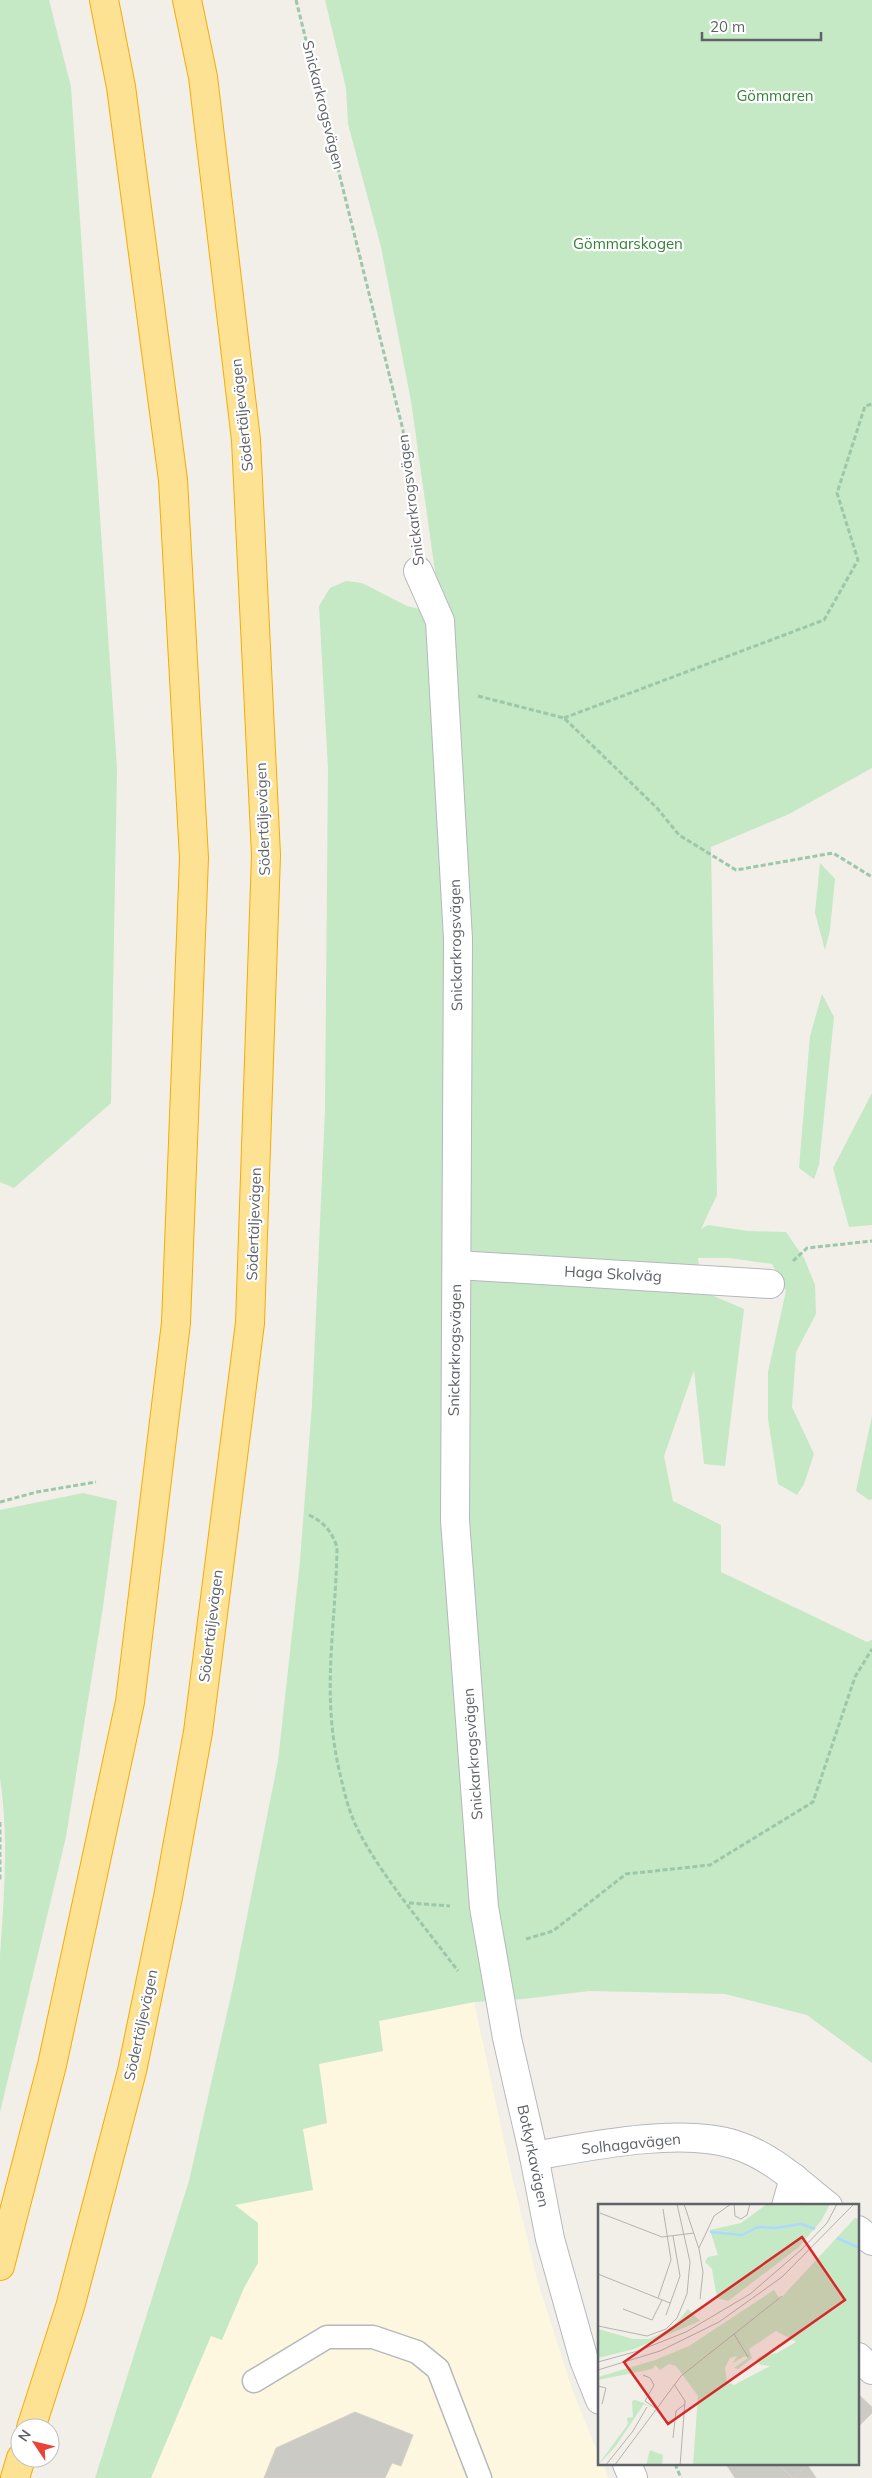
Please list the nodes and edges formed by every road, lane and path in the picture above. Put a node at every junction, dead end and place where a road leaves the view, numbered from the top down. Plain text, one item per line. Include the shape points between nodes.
1 (104, 0) edge
2 (187, 0) edge
3 (296, 0) edge
4 (872, 404) edge
5 (418, 571) joint
6 (443, 686) junction
7 (564, 718) junction
8 (872, 877) edge
9 (872, 1241) edge
10 (457, 1265) junction
11 (770, 1284) joint
12 (96, 1482) dead end
13 (0, 1502) edge
14 (309, 1515) dead end
15 (872, 1649) edge
16 (0, 1822) edge
17 (0, 1882) edge
18 (484, 1907) junction
19 (492, 1948) junction
20 (534, 2156) junction
21 (794, 2178) junction
22 (787, 2204) edge
23 (826, 2204) edge
24 (860, 2232) edge
25 (872, 2241) edge
26 (0, 2266) edge
27 (860, 2359) edge
28 (872, 2370) edge
29 (254, 2381) dead end
30 (598, 2395) edge
31 (34, 2418) edge
32 (628, 2466) edge
33 (676, 2466) edge
34 (480, 2478) edge
35 (633, 2478) edge
36 (681, 2478) edge

1 - 26 highway via 121,87 173,480 194,858 176,1323 130,1702 52,2065
2 - 31 highway, Södertäljevägen via 203,77 246,440 266,856 250,1324 198,1732 168,1897 132,2071 70,2307
3 - 5 path, Snickarkrogsvägen via 403,430
4 - 7 path via 865,406 837,493 858,560 824,620
5 - 6 street, Snickarkrogsvägen via 440,621
6 - 7 path
6 - 10 street, Snickarkrogsvägen via 458,939
7 - 8 path via 657,808 679,835 736,870 833,853
9 - 11 path via 807,1248
10 - 11 street, Haga Skolväg
10 - 18 street, Snickarkrogsvägen via 454,1302 455,1520
12 - 13 path
14 - 18 path via 326,1526 337,1547 329,1679 331,1726 346,1800 358,1830 408,1903
15 - 19 path via 855,1677 813,1802 710,1865 626,1874 553,1931
16 - 17 path
18 - 19 street, Botkyrkavägen
19 - 20 street, Botkyrkavägen via 507,2038
20 - 21 street, Solhagavägen via 657,2139 699,2138 735,2145 772,2162
20 - 30 street, Botkyrkavägen via 564,2293
21 - 22 street
21 - 23 street, Solhagavägen
24 - 25 street
27 - 28 street
29 - 34 lane via 327,2337 373,2337 418,2352 438,2368
32 - 35 street
33 - 36 path

